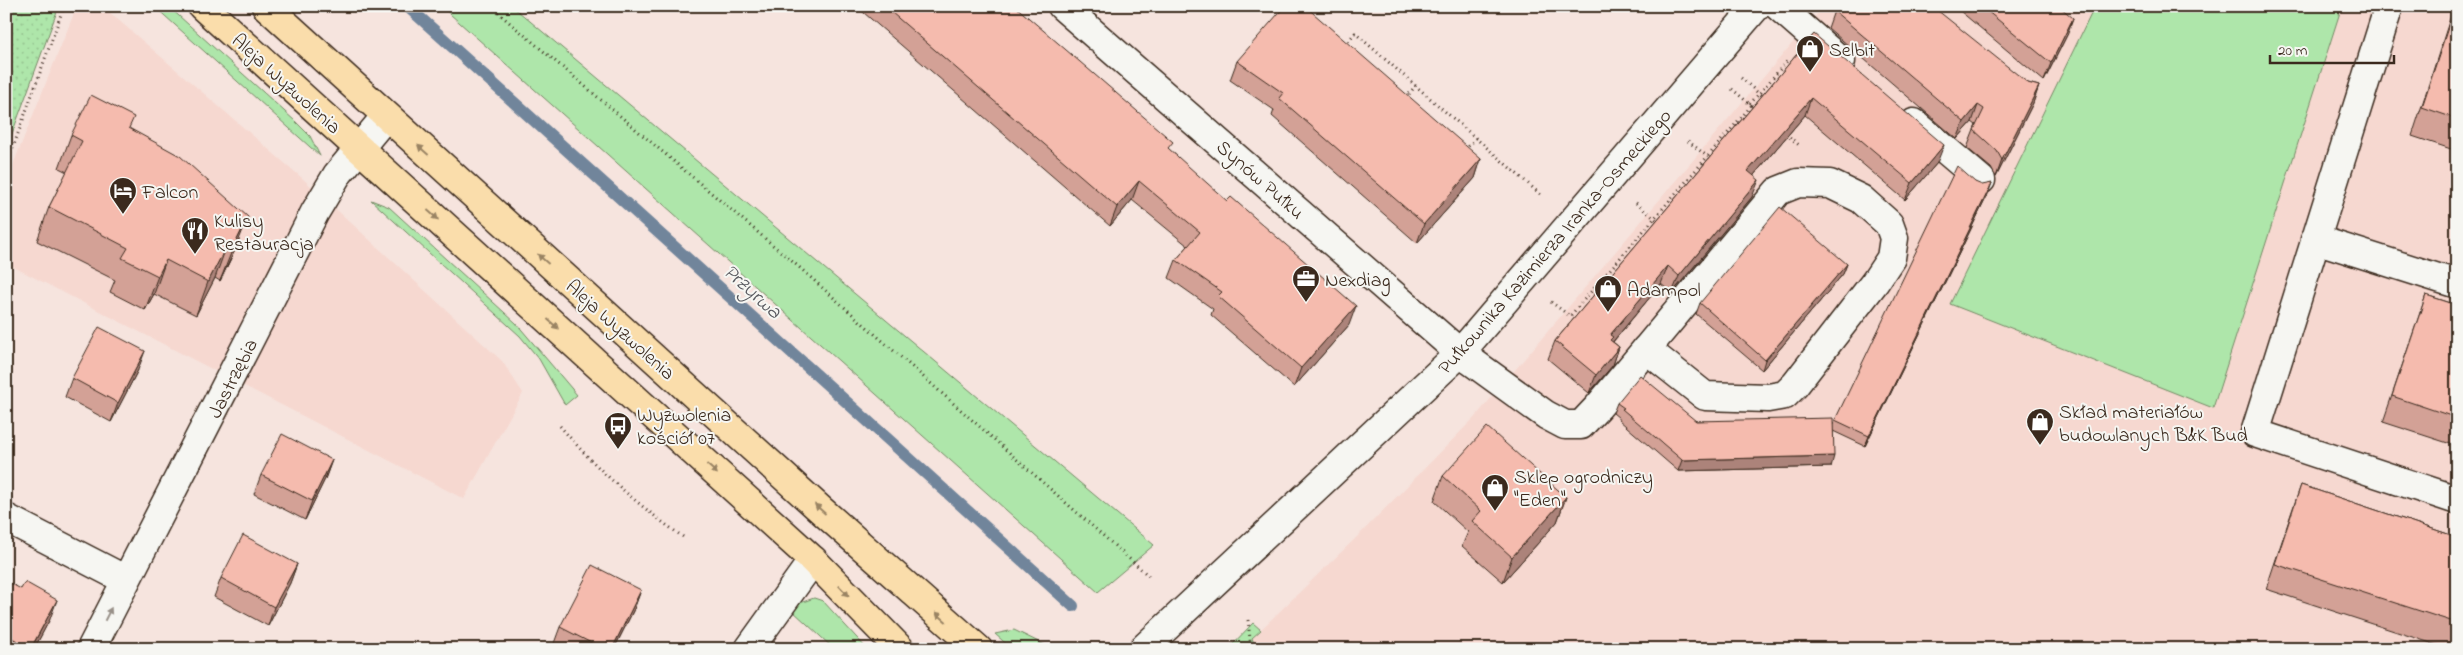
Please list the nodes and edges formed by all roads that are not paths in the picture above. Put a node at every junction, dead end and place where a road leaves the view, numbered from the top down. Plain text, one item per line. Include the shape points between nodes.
1 (202, 6) edge
2 (266, 6) edge
3 (1062, 6) edge
4 (1757, 6) edge
5 (1778, 6) edge
6 (2389, 6) edge
7 (1862, 78) edge
8 (1892, 104) edge
9 (386, 116) junction
10 (359, 148) junction
11 (1981, 180) dead end
12 (2315, 239) junction
13 (2457, 284) edge
14 (1646, 349) junction
15 (1460, 353) junction
16 (2457, 500) edge
17 (6, 518) edge
18 (813, 560) junction
19 (126, 580) junction
20 (91, 649) edge
21 (749, 649) edge
22 (900, 649) edge
23 (978, 649) edge
24 (1143, 649) edge

1 - 10 main road, Aleja Wyzwolenia
2 - 9 main road, Aleja Wyzwolenia
3 - 15 street, Synów Pułku
4 - 15 street, Pułkownika Kazimierza Iranka-Osmeckiego
5 - 7 street
6 - 12 street
8 - 11 street
9 - 10 street, Jastrzębia
23 -> 9 main road, Aleja Wyzwolenia
10 -> 18 main road, Aleja Wyzwolenia
10 - 19 street, Jastrzębia via 337,175 315,212
12 - 13 street
12 - 16 street via 2255,433
14 - 14 street, Synów Pułku via 1778,191 1798,183 1830,184 1861,199 1889,224 1894,238 1891,258 1784,395 1768,398 1705,396
14 - 15 street, Synów Pułku via 1581,425 1564,425 1546,415
15 - 24 street, Pułkownika Kazimierza Iranka-Osmeckiego
17 - 19 street
18 - 21 street
18 -> 22 main road, Aleja Wyzwolenia
20 -> 19 street, Jastrzębia

